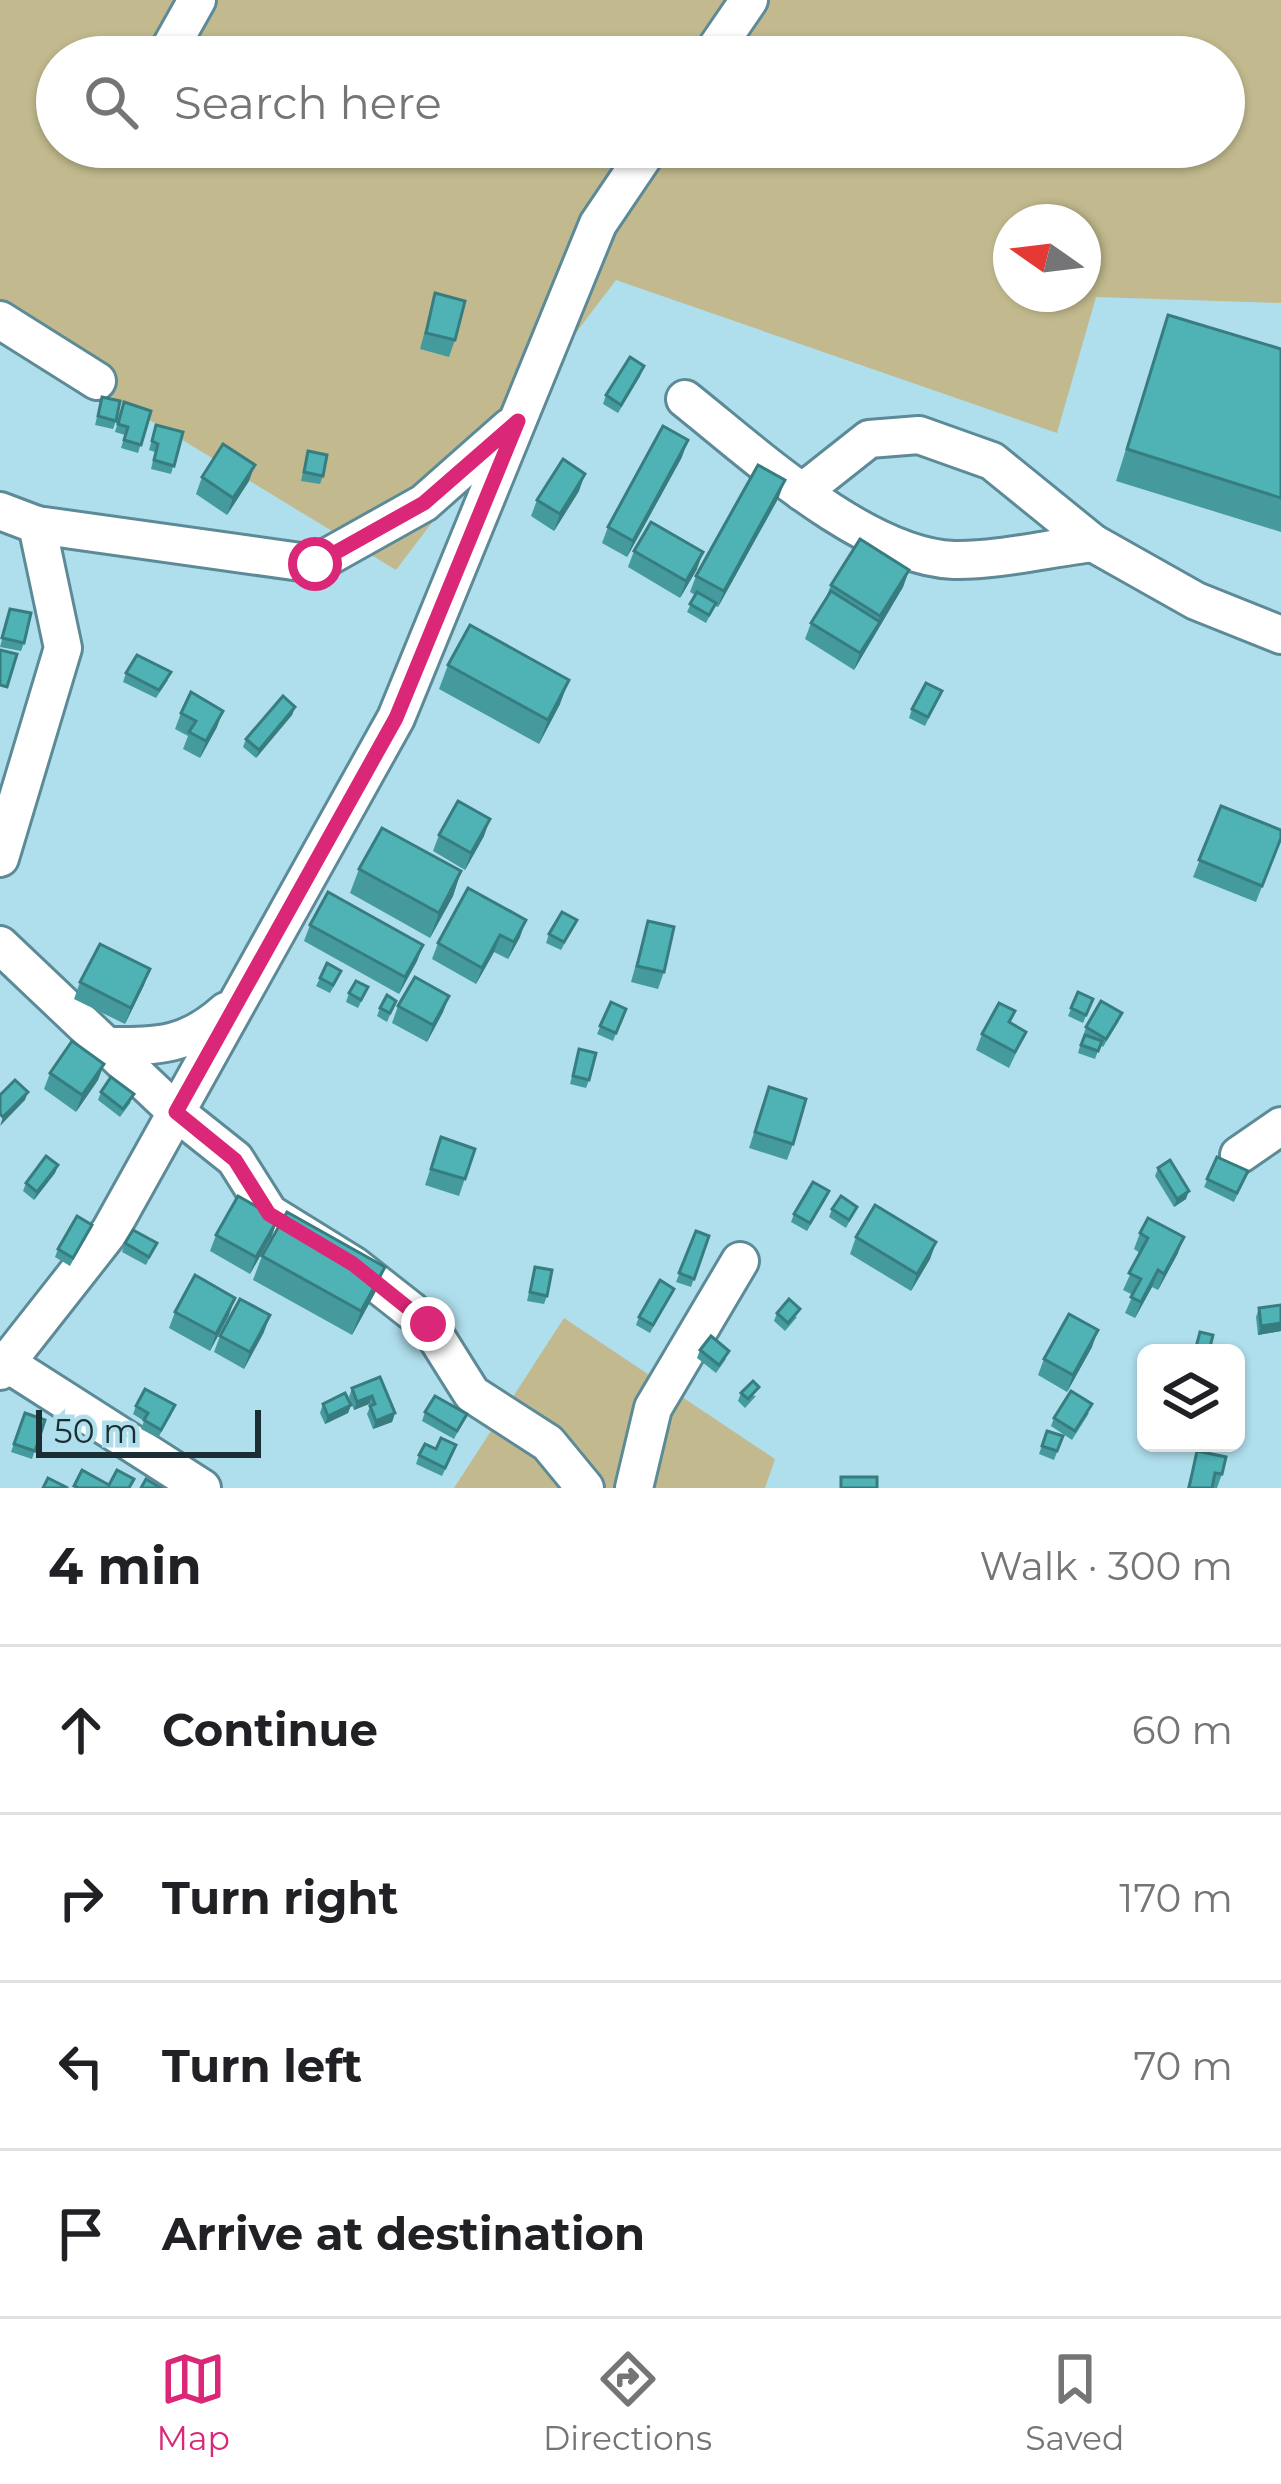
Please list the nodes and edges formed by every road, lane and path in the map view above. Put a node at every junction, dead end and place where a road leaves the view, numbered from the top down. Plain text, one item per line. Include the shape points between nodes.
1 (197, 0) edge
2 (749, 0) edge
3 (177, 36) edge
4 (724, 36) edge
5 (636, 168) edge
6 (0, 320) edge
7 (97, 381) dead end
8 (685, 399) dead end
9 (518, 421) junction
10 (802, 492) junction
11 (0, 511) edge
12 (37, 525) junction
13 (1093, 543) junction
14 (1281, 635) edge
15 (0, 858) edge
16 (0, 945) edge
17 (238, 1000) junction
18 (106, 1046) junction
19 (176, 1112) junction
20 (1281, 1126) edge
21 (1239, 1155) dead end
22 (740, 1261) dead end
23 (1, 1364) edge
24 (202, 1488) edge
25 (585, 1488) edge
26 (634, 1488) edge

1 - 3 street
2 - 4 street
5 - 9 street via 598,224
6 - 7 street
8 - 10 street
9 - 12 street via 424,503 315,564
9 - 17 street via 396,718
10 - 13 street via 890,545 952,560
10 - 13 street via 868,439 919,435 992,461
11 - 12 street
12 - 15 street via 63,648
13 - 14 street via 1196,601
16 - 18 street
17 - 18 street via 171,1045
17 - 19 street
18 - 19 street
19 - 23 street via 110,1231
19 - 25 street via 235,1160 269,1214 353,1264 428,1324 472,1394 548,1444
20 - 21 street
22 - 26 street via 653,1408
23 - 24 street

